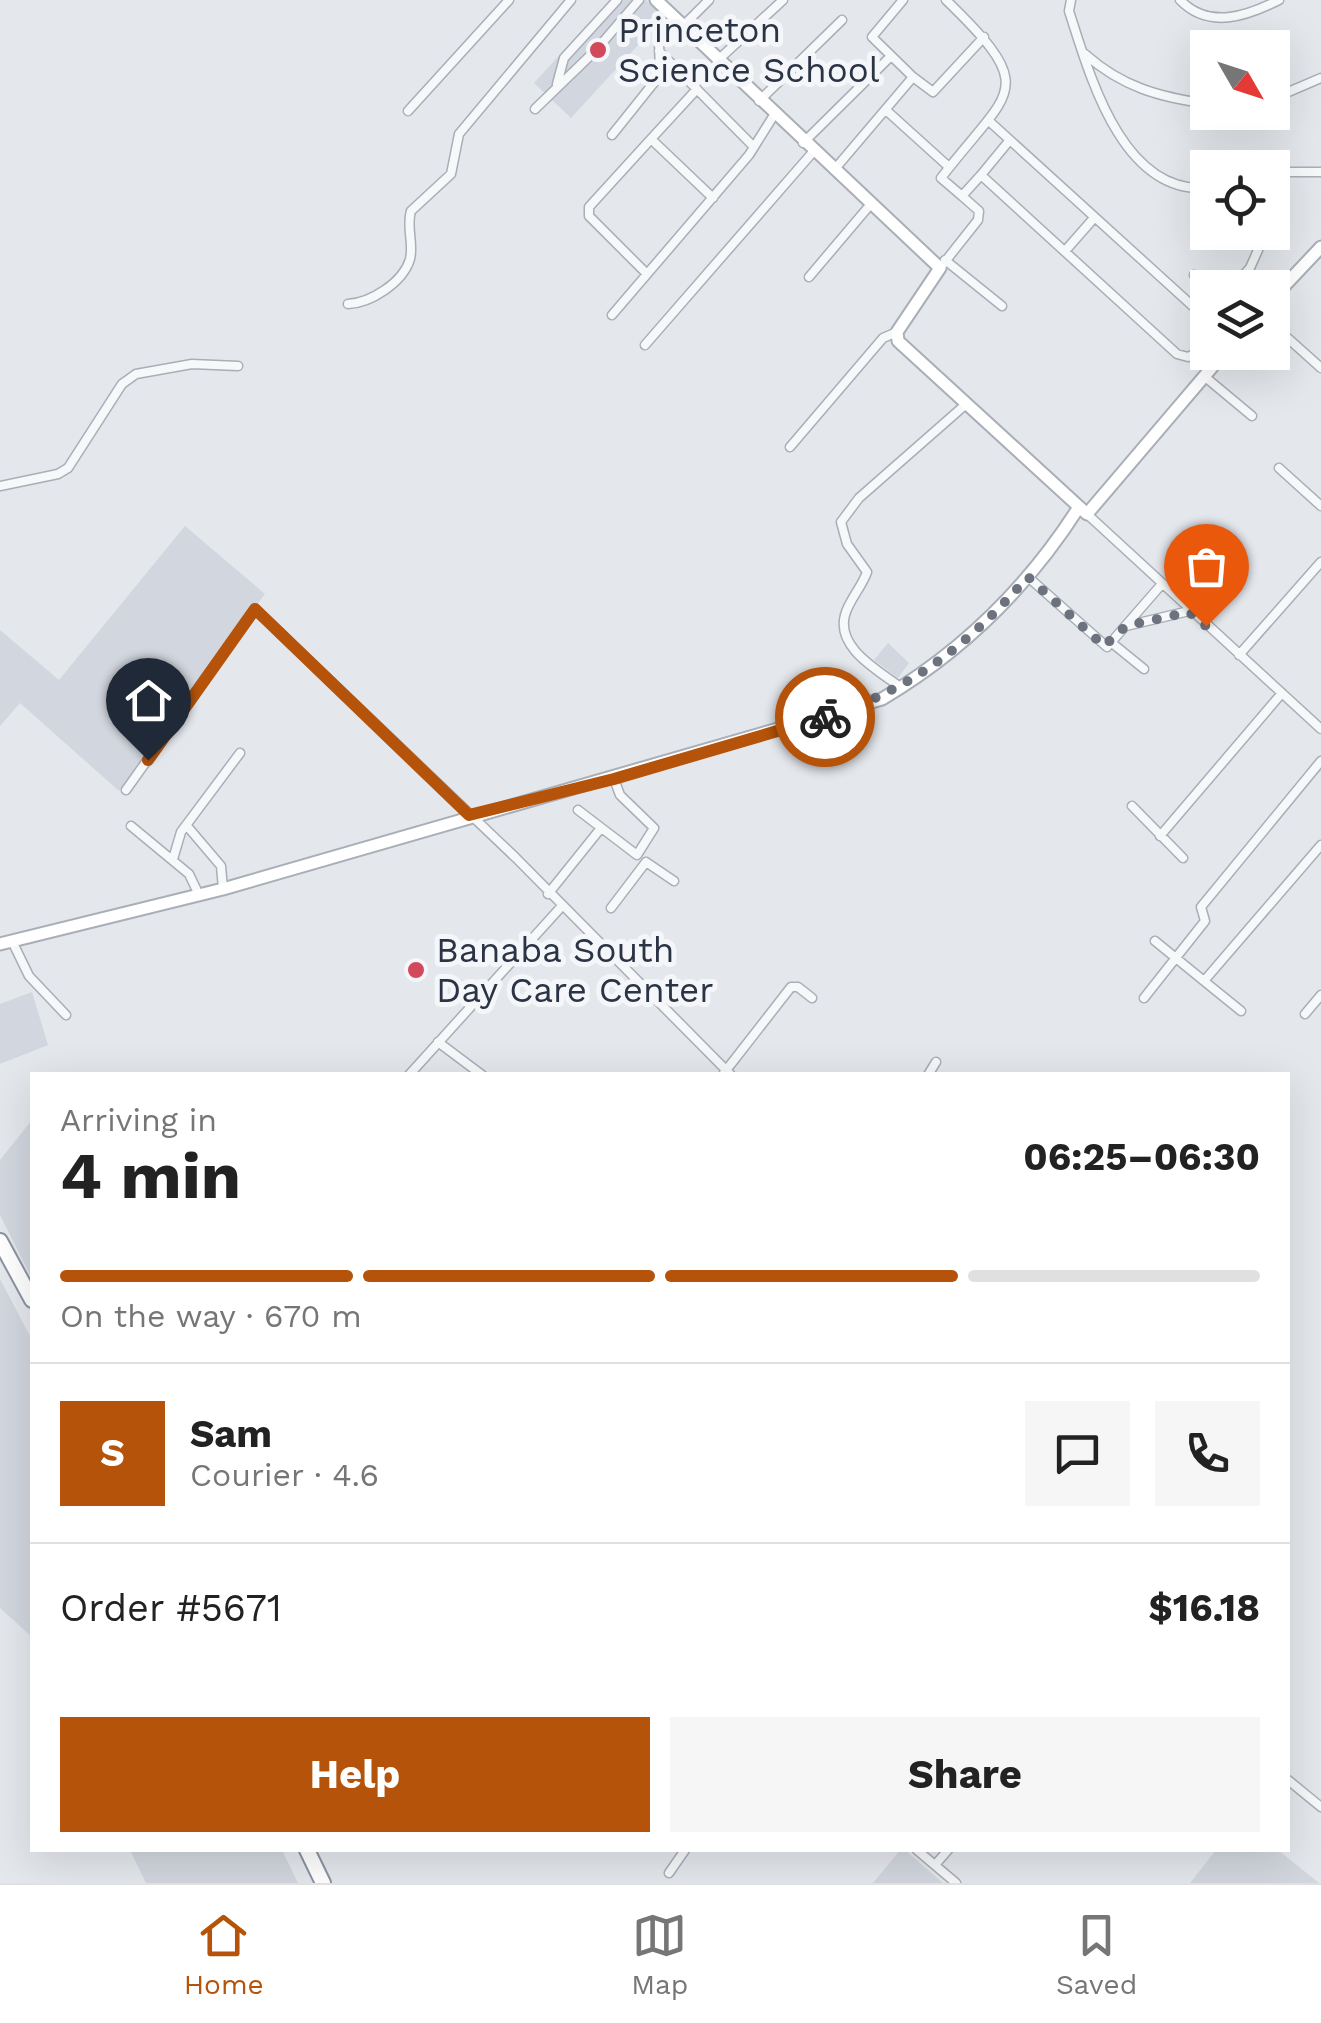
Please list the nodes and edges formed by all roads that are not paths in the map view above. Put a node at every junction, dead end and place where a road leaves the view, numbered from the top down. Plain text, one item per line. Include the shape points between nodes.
1 (509, 0) edge
2 (572, 0) edge
3 (616, 0) edge
4 (639, 0) edge
5 (656, 0) edge
6 (709, 0) edge
7 (783, 0) edge
8 (903, 0) edge
9 (946, 0) edge
10 (1071, 0) edge
11 (1180, 0) edge
12 (1279, 0) edge
13 (842, 20) dead end
14 (678, 24) junction
15 (984, 37) junction
16 (657, 49) junction
17 (1082, 51) junction
18 (891, 56) junction
19 (717, 61) junction
20 (914, 76) junction
21 (1321, 78) edge
22 (556, 84) junction
23 (697, 89) junction
24 (1290, 92) edge
25 (760, 101) junction
26 (1190, 101) edge
27 (535, 109) dead end
28 (408, 111) dead end
29 (886, 112) junction
30 (774, 116) junction
31 (989, 121) junction
32 (612, 135) dead end
33 (651, 140) junction
34 (1009, 141) junction
35 (802, 142) junction
36 (754, 147) junction
37 (813, 152) junction
38 (949, 167) junction
39 (1290, 171) edge
40 (833, 172) junction
41 (1321, 172) edge
42 (981, 175) junction
43 (1190, 189) edge
44 (962, 196) junction
45 (713, 198) junction
46 (870, 205) junction
47 (1094, 218) junction
48 (1321, 246) edge
49 (1066, 251) junction
50 (942, 264) junction
51 (647, 274) junction
52 (809, 277) dead end
53 (1290, 279) edge
54 (348, 304) dead end
55 (1190, 304) edge
56 (1002, 306) dead end
57 (612, 315) dead end
58 (897, 332) junction
59 (1290, 340) edge
60 (645, 345) dead end
61 (1190, 356) edge
62 (238, 366) dead end
63 (1321, 368) edge
64 (1209, 370) edge
65 (1204, 376) junction
66 (965, 405) junction
67 (1252, 416) dead end
68 (790, 447) dead end
69 (1279, 468) dead end
70 (0, 486) edge
71 (1321, 506) edge
72 (1083, 511) junction
73 (1321, 562) edge
74 (1028, 577) junction
75 (1161, 585) junction
76 (1189, 612) junction
77 (1126, 626) junction
78 (1112, 642) junction
79 (1239, 655) junction
80 (1144, 669) dead end
81 (900, 688) junction
82 (1282, 693) junction
83 (1321, 728) edge
84 (240, 753) dead end
85 (1321, 761) edge
86 (614, 779) junction
87 (126, 790) dead end
88 (1132, 806) dead end
89 (578, 810) dead end
90 (469, 815) junction
91 (131, 826) dead end
92 (186, 826) junction
93 (601, 828) junction
94 (1160, 836) junction
95 (1321, 845) edge
96 (637, 855) junction
97 (1183, 858) dead end
98 (173, 859) junction
99 (646, 862) junction
100 (674, 882) dead end
101 (223, 889) junction
102 (548, 894) junction
103 (199, 895) junction
104 (561, 907) junction
105 (611, 908) dead end
106 (6, 942) edge
107 (1155, 942) dead end
108 (1176, 958) junction
109 (1204, 980) junction
110 (1321, 994) edge
111 (812, 998) dead end
112 (1144, 998) dead end
113 (1240, 1012) dead end
114 (1305, 1014) dead end
115 (66, 1015) dead end
116 (438, 1042) junction
117 (936, 1062) dead end
118 (412, 1072) edge
119 (478, 1072) edge
120 (725, 1072) edge
121 (727, 1072) edge
122 (930, 1072) edge
123 (0, 1242) edge
124 (30, 1296) edge
125 (1290, 1782) edge
126 (1321, 1807) edge
127 (308, 1852) edge
128 (684, 1852) edge
129 (919, 1852) edge
130 (946, 1852) edge
131 (935, 1865) junction
132 (669, 1872) dead end
133 (322, 1883) edge
134 (956, 1883) edge

1 - 28 street
2 - 54 street via 459,134 451,174 411,211 406,266 371,301
3 - 22 street via 564,58
4 - 22 street via 575,72
5 - 14 street
6 - 14 street
7 - 19 street
8 - 18 street via 872,33
9 - 15 street
10 - 17 street
11 - 12 street via 1191,12 1219,18
13 - 25 street
14 - 16 street
14 - 19 street
15 - 20 street via 933,92
15 - 31 street via 1005,73 1002,103
16 - 23 street
16 - 32 street via 660,75
17 - 26 street via 1131,86
17 - 43 street via 1102,101 1140,163
18 - 20 street
18 - 35 street
19 - 25 street
20 - 29 street
21 - 24 street
22 - 27 street
23 - 33 street
23 - 36 street
25 - 30 street
29 - 38 street
29 - 40 street
30 - 35 street
30 - 36 street
31 - 34 street
31 - 38 street
33 - 45 street
33 - 51 street via 586,212
34 - 42 street
34 - 47 street
35 - 37 street
36 - 45 street
37 - 40 street
37 - 60 street
38 - 44 street via 941,178
39 - 41 street
40 - 46 street
42 - 44 street
42 - 49 street
44 - 50 street via 979,214
45 - 51 street
46 - 50 street
46 - 52 street
47 - 49 street
47 - 55 street
48 - 53 street
49 - 61 street via 1177,354
50 - 56 street
50 - 58 street
51 - 57 street
58 - 66 street via 898,341
58 - 68 street via 883,338
59 - 63 street
62 - 70 street via 192,364 136,374 122,384 68,468
64 - 65 street
65 - 67 street
65 - 72 street
66 - 72 street
66 - 81 street via 842,522 846,544 866,572 846,612 844,634
69 - 71 street
72 - 74 street
72 - 75 street
73 - 79 street
74 - 78 street via 1101,645
74 - 81 street via 961,648
75 - 76 street
75 - 77 street
76 - 77 street
76 - 79 street
77 - 78 street
78 - 80 street
79 - 82 street
81 - 86 street via 848,710
82 - 83 street
82 - 94 street
84 - 92 street
85 - 108 street via 1201,907 1205,921
86 - 90 street
86 - 96 street via 620,795 654,828
87 - 90 street via 255,609
88 - 94 street
89 - 93 street
90 - 101 street
90 - 102 street
91 - 98 street
92 - 98 street
92 - 101 street via 221,866
93 - 96 street
93 - 102 street
94 - 97 street
95 - 109 street
96 - 99 street
98 - 103 street
99 - 100 street
99 - 105 street
101 - 103 street
102 - 104 street
103 - 106 street
104 - 116 street
104 - 120 street
106 - 115 street
107 - 108 street
108 - 109 street
108 - 112 street
109 - 113 street
110 - 114 street
111 - 121 street via 791,987
116 - 118 street
116 - 119 street
117 - 122 street
123 - 124 highway
125 - 126 street
127 - 133 highway
128 - 132 street
129 - 131 street
130 - 131 street
131 - 134 street

